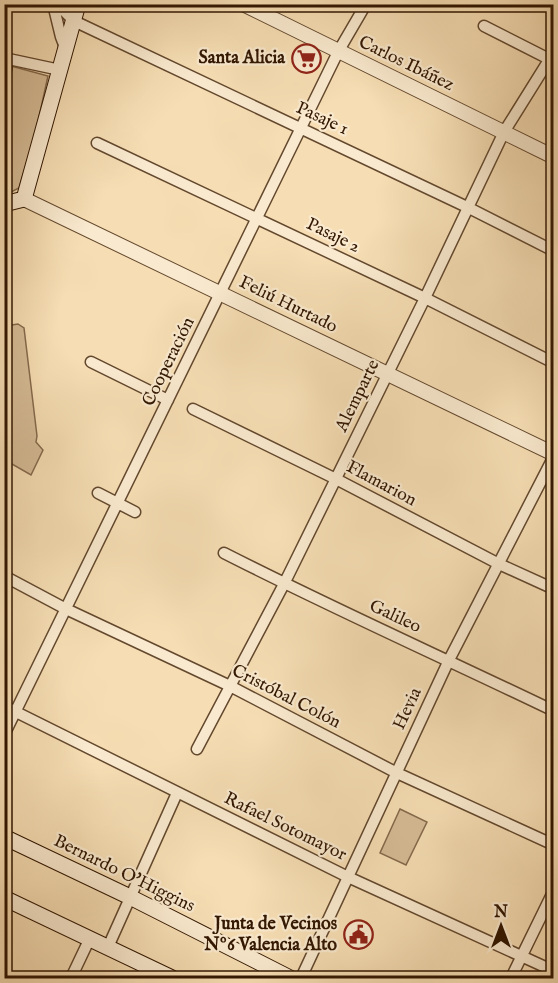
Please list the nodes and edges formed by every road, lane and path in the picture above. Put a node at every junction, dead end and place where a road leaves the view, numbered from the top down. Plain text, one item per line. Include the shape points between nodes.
1 (55, 4) edge
2 (78, 4) edge
3 (243, 4) edge
4 (366, 4) edge
5 (74, 21) junction
6 (484, 27) dead end
7 (66, 50) junction
8 (338, 52) junction
9 (551, 55) edge
10 (6, 59) edge
11 (60, 70) junction
12 (4, 81) edge
13 (301, 127) junction
14 (504, 132) junction
15 (97, 143) dead end
16 (554, 157) edge
17 (24, 199) junction
18 (4, 204) edge
19 (467, 207) junction
20 (257, 218) junction
21 (554, 251) edge
22 (220, 293) junction
23 (425, 298) junction
24 (91, 362) dead end
25 (554, 363) edge
26 (387, 374) junction
27 (168, 400) junction
28 (192, 409) dead end
29 (554, 455) edge
30 (336, 478) junction
31 (98, 493) dead end
32 (118, 503) junction
33 (135, 512) dead end
34 (224, 553) dead end
35 (499, 564) junction
36 (4, 576) edge
37 (284, 584) junction
38 (554, 589) edge
39 (66, 609) junction
40 (449, 660) junction
41 (230, 686) junction
42 (4, 706) edge
43 (554, 711) edge
44 (16, 712) junction
45 (4, 735) edge
46 (197, 748) dead end
47 (397, 773) junction
48 (177, 793) junction
49 (4, 837) edge
50 (554, 845) edge
51 (348, 877) junction
52 (554, 890) edge
53 (130, 897) junction
54 (4, 898) edge
55 (90, 938) junction
56 (108, 947) junction
57 (522, 957) junction
58 (554, 971) edge
59 (71, 978) edge
60 (172, 978) edge
61 (290, 978) edge
62 (301, 978) edge
63 (511, 978) edge

1 - 5 street, Pasaje 1
1 - 7 street
2 - 5 main road
3 - 8 street, Carlos Ibáñez
4 - 8 street, Cooperación
5 - 7 main road
5 - 13 street, Pasaje 1
6 - 9 street, Alemparte
7 - 11 main road
8 - 13 street, Cooperación
8 - 14 street, Carlos Ibáñez
9 - 14 street, Alemparte
10 - 11 street
10 - 12 street
11 - 17 main road
13 - 19 street, Pasaje 1
13 - 20 street, Cooperación
14 - 16 street, Carlos Ibáñez
14 - 19 street, Alemparte
15 - 20 street, Pasaje 2
17 - 18 main road
17 - 22 street, Feliú Hurtado
19 - 21 street, Pasaje 1
19 - 23 street, Alemparte
20 - 22 street, Cooperación
20 - 23 street, Pasaje 2
22 - 26 street, Feliú Hurtado
22 - 27 street, Cooperación
23 - 25 street, Pasaje 2
23 - 26 street, Alemparte
24 - 27 street
26 - 29 street, Feliú Hurtado
26 - 30 street, Alemparte
27 - 32 street, Cooperación
28 - 30 street, Flamarion
29 - 35 street, Hevia
30 - 35 street, Flamarion
30 - 37 street, Alemparte
31 - 32 street
32 - 33 street
32 - 39 street, Cooperación
34 - 37 street, Galileo
35 - 38 street, Flamarion
35 - 40 street, Hevia
36 - 39 street, Cristóbal Colón
37 - 40 street, Galileo
37 - 41 street, Alemparte
39 - 41 street, Cristóbal Colón
39 - 44 street, Cooperación
40 - 43 street, Galileo
40 - 47 street, Hevia
41 - 46 street, Alemparte
41 - 47 street, Cristóbal Colón
42 - 44 street, Rafael Sotomayor
44 - 45 street, Cooperación
44 - 48 street, Rafael Sotomayor
47 - 50 street, Cristóbal Colón
47 - 51 street, Hevia
48 - 51 street, Rafael Sotomayor
48 - 53 street
49 - 53 main road, Bernardo O'Higgins
51 - 57 street, Rafael Sotomayor
51 - 62 street, Hevia
52 - 57 street
53 - 56 street
53 - 61 main road, Bernardo O'Higgins
54 - 55 main road
55 - 56 main road
55 - 59 street
56 - 60 main road
57 - 58 street, Rafael Sotomayor
57 - 63 street

